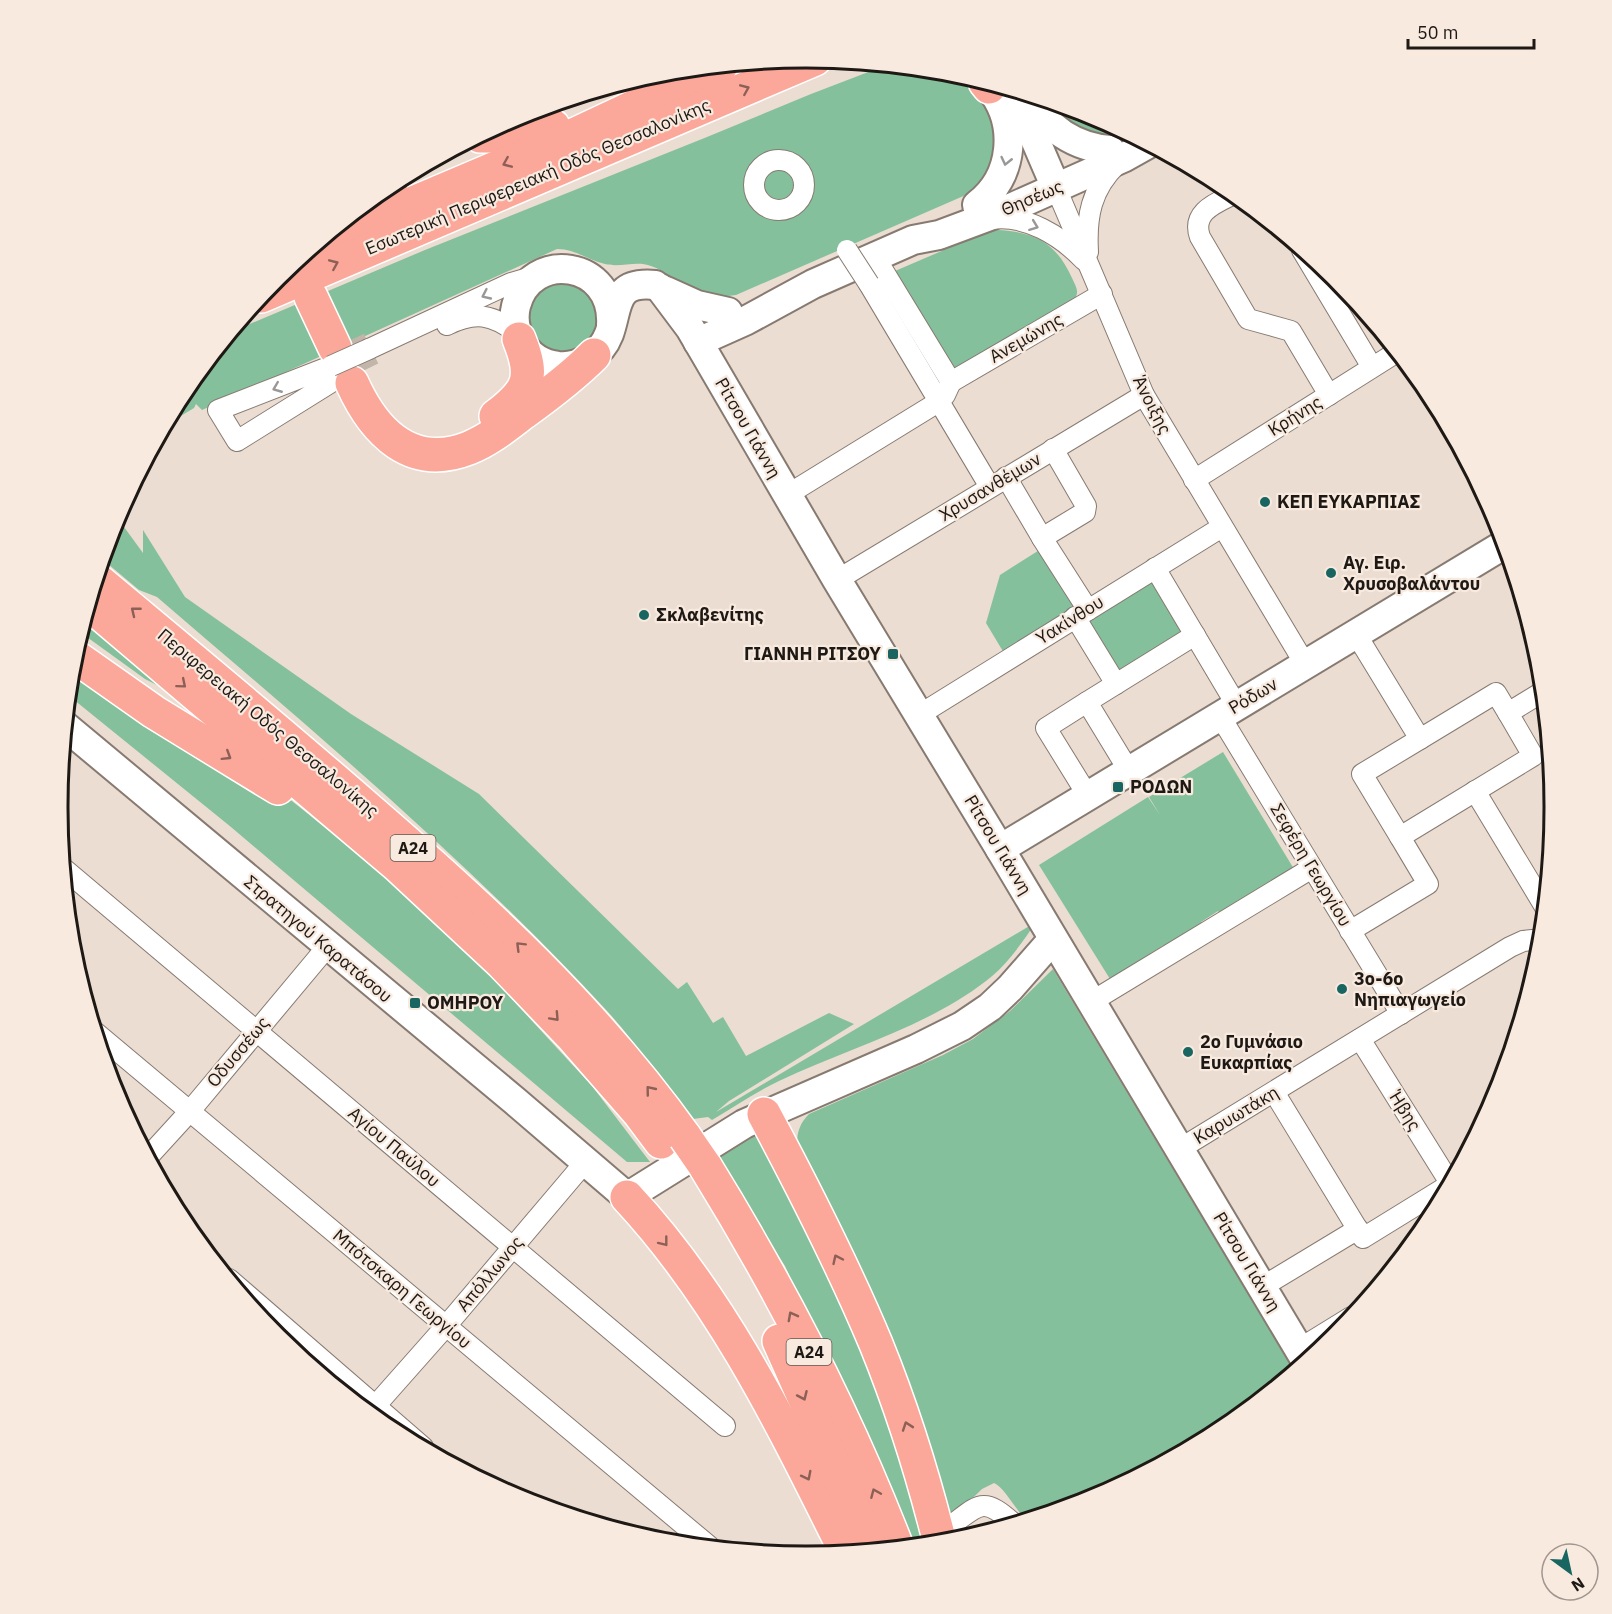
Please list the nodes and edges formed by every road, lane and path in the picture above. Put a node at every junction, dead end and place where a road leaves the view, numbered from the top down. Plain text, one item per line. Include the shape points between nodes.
1 (793, 69) edge
2 (698, 77) edge
3 (679, 80) edge
4 (994, 93) edge
5 (998, 94) edge
6 (1027, 103) edge
7 (1037, 106) edge
8 (1031, 130) junction
9 (499, 136) edge
10 (1125, 150) edge
11 (1053, 182) junction
12 (1225, 199) edge
13 (977, 213) junction
14 (341, 234) edge
15 (862, 264) junction
16 (1090, 266) junction
17 (580, 272) junction
18 (1316, 274) edge
19 (540, 275) junction
20 (282, 287) edge
21 (658, 287) junction
22 (318, 294) dead end
23 (1102, 294) junction
24 (737, 316) junction
25 (611, 325) junction
26 (694, 335) junction
27 (518, 336) junction
28 (594, 355) junction
29 (1391, 356) edge
30 (352, 363) junction
31 (1372, 367) junction
32 (951, 382) junction
33 (727, 392) junction
34 (1144, 395) junction
35 (1329, 395) junction
36 (939, 401) junction
37 (1053, 449) junction
38 (1194, 480) junction
39 (998, 482) junction
40 (787, 495) junction
41 (1222, 526) junction
42 (1042, 537) junction
43 (1497, 549) edge
44 (1155, 568) junction
45 (837, 580) junction
46 (103, 584) edge
47 (95, 609) edge
48 (1081, 614) junction
49 (1356, 634) junction
50 (1195, 635) junction
51 (82, 662) edge
52 (1305, 664) junction
53 (1116, 684) junction
54 (1536, 696) edge
55 (1087, 702) junction
56 (1228, 711) junction
57 (1508, 713) junction
58 (919, 715) junction
59 (71, 737) edge
60 (1420, 740) junction
61 (1129, 771) junction
62 (1475, 791) junction
63 (1088, 796) junction
64 (1400, 837) junction
65 (1000, 849) junction
66 (1312, 868) junction
67 (71, 875) edge
68 (421, 890) junction
69 (1539, 897) edge
70 (1350, 931) junction
71 (1053, 939) junction
72 (1532, 941) edge
73 (327, 947) junction
74 (1091, 1002) junction
75 (1401, 1014) junction
76 (256, 1030) junction
77 (1360, 1039) junction
78 (106, 1041) edge
79 (1274, 1092) junction
80 (190, 1111) junction
81 (765, 1114) junction
82 (676, 1144) junction
83 (1178, 1149) junction
84 (153, 1151) edge
85 (586, 1161) junction
86 (695, 1172) junction
87 (1446, 1177) edge
88 (1435, 1193) edge
89 (627, 1197) junction
90 (1358, 1228) junction
91 (513, 1247) junction
92 (1262, 1287) junction
93 (447, 1326) junction
94 (284, 1329) edge
95 (1301, 1354) edge
96 (336, 1376) edge
97 (375, 1406) edge
98 (725, 1426) dead end
99 (1006, 1517) edge
100 (949, 1531) edge
101 (944, 1532) edge
102 (697, 1537) edge
103 (894, 1540) edge
104 (869, 1542) edge
105 (842, 1544) edge

20 -> 1 highway, Εσωτερική Περιφερειακή Οδός Θεσσαλονίκης
2 -> 14 highway, Εσωτερική Περιφερειακή Οδός Θεσσαλονίκης via 576,134
3 - 9 highway via 548,128
4 -> 13 street via 1005,115 1008,151 999,181
5 - 8 street, Άνοιξης
6 - 8 street, Άνοιξης
7 - 10 street via 1060,133 1081,143
8 - 11 street, Άνοιξης
10 - 11 street, Θησέως
10 - 16 street via 1102,180 1091,205 1087,230
11 - 13 street, Θησέως
11 - 16 street, Άνοιξης
12 - 35 street via 1200,215 1200,237 1248,319 1291,331
13 - 15 street, Θησέως via 921,233
13 -> 16 street via 1040,228 1070,246
15 - 24 street, Θησέως
15 - 32 street
15 - 36 street
16 - 23 street, Άνοιξης
17 - 19 street via 561,269
17 - 21 street via 639,278
17 - 25 street via 596,282 608,297
18 - 31 street
19 - 27 street via 518,301 514,320
19 -> 30 street via 511,283
21 - 24 street via 694,304
21 - 25 street via 634,286 622,294
21 - 26 street, Ρίτσου Γιάννη
22 - 30 highway
23 - 32 street, Ανεμώνης
23 - 34 street, Άνοιξης
24 - 26 street, Θησέως
24 - 33 street via 724,353
25 - 28 street
26 - 33 street, Ρίτσου Γιάννη
27 - 28 street via 531,354 548,364 567,366
27 - 30 street via 494,319 470,316
27 - 30 highway via 528,364 521,394 496,416 461,436 432,438 403,429 387,415
28 - 30 highway via 565,382 495,434 472,447 441,454 414,451 387,436 366,411
29 - 31 street, Κρήνης
30 -> 30 street via 218,410 237,441
31 - 35 street, Κρήνης
32 - 36 street
33 - 40 street, Ρίτσου Γιάννη
34 - 37 street, Χρυσανθέμων
34 - 38 street, Άνοιξης
35 - 38 street, Κρήνης
36 - 39 street
36 - 40 street
37 - 39 street, Χρυσανθέμων
37 - 42 street via 1086,512
38 - 41 street, Άνοιξης
39 - 42 street
39 - 45 street, Χρυσανθέμων
40 - 45 street, Ρίτσου Γιάννη
41 - 44 street, Υακίνθου
41 - 52 street, Άνοιξης
42 - 48 street
43 - 49 street, Ρόδων
44 - 48 street, Υακίνθου
44 - 50 street, Σεφέρη Γεωργίου
45 - 58 street, Ρίτσου Γιάννη
82 -> 46 highway, Περιφερειακή Οδός Θεσσαλονίκης / Α24 via 658,1100 589,1018 506,932 280,732
47 -> 68 highway, Περιφερειακή Οδός Θεσσαλονίκης / Α24 via 398,866
48 - 53 street
48 - 58 street, Υακίνθου
49 - 52 street, Ρόδων
49 - 60 street
50 - 53 street
50 - 56 street, Σεφέρη Γεωργίου
51 -> 68 highway via 154,712 308,809
52 - 56 street, Ρόδων
53 - 55 street
54 - 57 street
55 - 61 street
55 - 63 street via 1046,728
56 - 61 street, Ρόδων
56 - 66 street, Σεφέρη Γεωργίου
57 - 60 street via 1496,693
57 - 62 street via 1533,756
58 - 65 street, Ρίτσου Γιάννη
59 - 73 street, Στρατηγού Καρατάσου
60 - 64 street via 1362,774
61 - 63 street, Ρόδων
62 - 64 street
62 - 69 street
63 - 65 street, Ρόδων
64 - 70 street via 1428,884
65 - 71 street, Ρίτσου Γιάννη
66 - 70 street, Σεφέρη Γεωργίου
66 - 74 street
67 - 76 street, Αγίου Παύλου
68 -> 82 highway, Περιφερειακή Οδός Θεσσαλονίκης / Α24 via 502,963 640,1114
70 - 75 street, Σεφέρη Γεωργίου
71 - 74 street, Ρίτσου Γιάννη
71 - 81 street via 1010,988 962,1026
72 - 75 street, Καρυωτάκη via 1517,943
73 - 76 street, Οδυσσέως
73 - 85 street, Στρατηγού Καρατάσου
74 - 83 street, Ρίτσου Γιάννη
75 - 77 street, Καρυωτάκη
76 - 80 street, Οδυσσέως
76 - 91 street, Αγίου Παύλου
77 - 79 street, Καρυωτάκη
77 - 87 street, Ήβης
78 - 80 street, Μπότσκαρη Γεωργίου
79 - 83 street, Καρυωτάκη
79 - 90 street
80 - 84 street, Οδυσσέως
80 - 93 street, Μπότσκαρη Γεωργίου
81 - 89 street via 727,1133
101 -> 81 highway via 876,1344
82 - 86 highway, Περιφερειακή Οδός Θεσσαλονίκης / Α24
83 - 92 street, Ρίτσου Γιάννη
85 - 89 street, Στρατηγού Καρατάσου
85 - 91 street, Απόλλωνος
103 -> 86 highway, Περιφερειακή Οδός Θεσσαλονίκης / Α24 via 794,1321 761,1260
86 -> 104 highway, Περιφερειακή Οδός Θεσσαλονίκης / Α24 via 766,1315
88 - 90 street via 1364,1238
89 -> 105 highway via 686,1270 738,1347
90 - 92 street
91 - 93 street, Απόλλωνος
91 - 98 street, Αγίου Παύλου
92 - 95 street, Ρίτσου Γιάννη
93 - 97 street, Απόλλωνος
93 - 102 street, Μπότσκαρη Γεωργίου
94 - 96 street
99 - 100 street via 985,1506 972,1510

